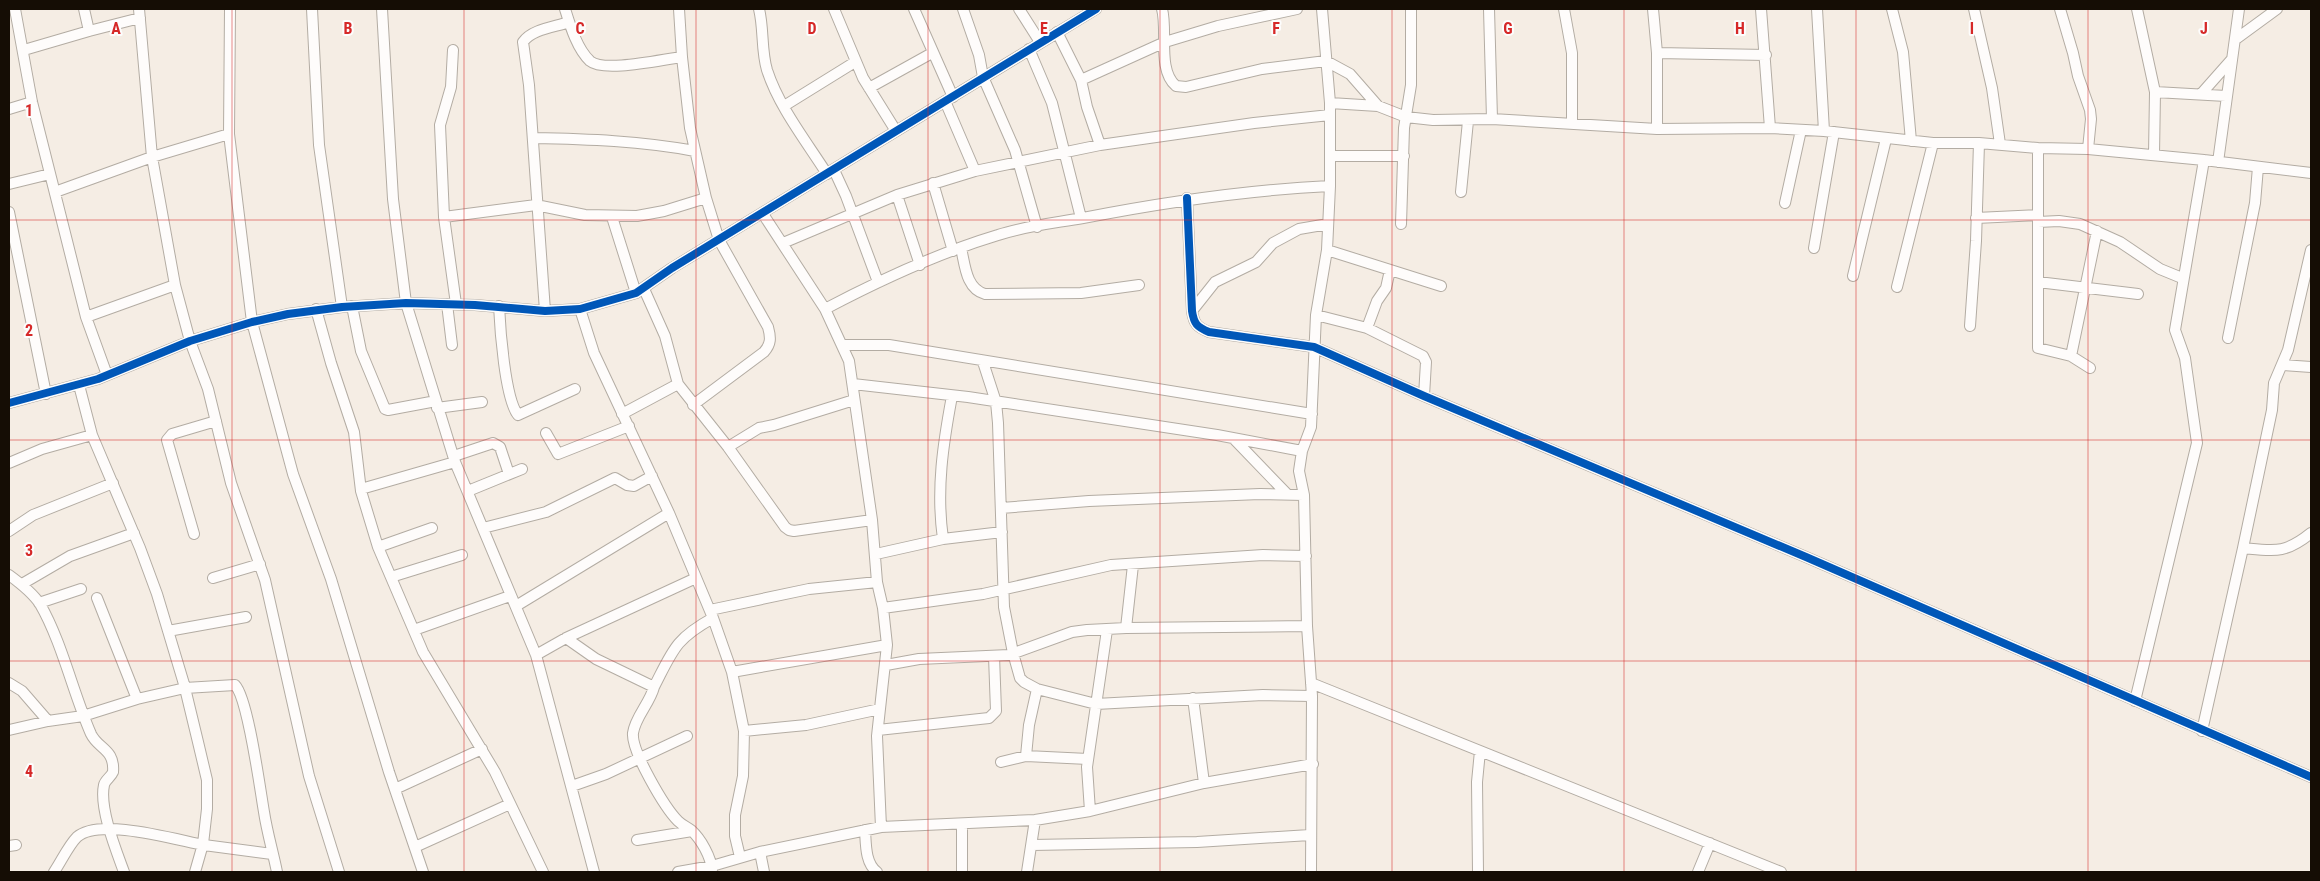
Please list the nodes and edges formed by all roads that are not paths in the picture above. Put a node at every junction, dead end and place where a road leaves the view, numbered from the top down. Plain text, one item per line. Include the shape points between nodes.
1 (15, 9) edge
2 (84, 9) edge
3 (230, 9) edge
4 (312, 9) edge
5 (382, 9) edge
6 (565, 9) edge
7 (679, 9) edge
8 (759, 9) edge
9 (834, 9) edge
10 (914, 9) edge
11 (963, 9) edge
12 (1020, 9) edge
13 (1096, 9) edge
14 (1162, 9) edge
15 (1297, 9) edge
16 (1322, 9) edge
17 (1411, 9) edge
18 (1489, 9) edge
19 (1564, 9) edge
20 (1653, 9) edge
21 (1761, 9) edge
22 (1817, 9) edge
23 (1892, 9) edge
24 (1974, 9) edge
25 (2060, 9) edge
26 (2137, 9) edge
27 (2239, 9) edge
28 (2278, 9) edge
29 (1085, 11) edge
30 (140, 13) edge
31 (569, 22) junction
32 (89, 30) junction
33 (1057, 32) junction
34 (2236, 39) junction
35 (1040, 42) junction
36 (1165, 42) junction
37 (1029, 49) junction
38 (24, 50) junction
39 (453, 50) dead end
40 (932, 53) junction
41 (1657, 53) junction
42 (1766, 55) junction
43 (682, 57) junction
44 (2233, 59) junction
45 (1326, 61) junction
46 (856, 62) junction
47 (984, 77) junction
48 (1081, 80) junction
49 (869, 88) junction
50 (2155, 92) junction
51 (2201, 94) junction
52 (2226, 96) junction
53 (949, 99) junction
54 (32, 102) junction
55 (1330, 103) junction
56 (784, 106) junction
57 (1378, 106) junction
58 (9, 109) edge
59 (1330, 115) junction
60 (1406, 117) junction
61 (1492, 119) junction
62 (1468, 121) junction
63 (1572, 124) junction
64 (1770, 128) junction
65 (1657, 129) junction
66 (1802, 130) junction
67 (1829, 131) junction
68 (896, 132) junction
69 (229, 134) junction
70 (533, 138) junction
71 (1886, 139) junction
72 (1911, 141) junction
73 (1933, 143) junction
74 (1979, 143) junction
75 (1100, 144) junction
76 (2000, 144) junction
77 (2038, 148) junction
78 (2088, 149) junction
79 (1066, 151) junction
80 (695, 152) junction
81 (2154, 155) junction
82 (1330, 156) junction
83 (1404, 156) junction
84 (152, 158) junction
85 (2204, 160) junction
86 (2218, 162) junction
87 (1020, 163) junction
88 (2258, 167) junction
89 (975, 171) junction
90 (830, 172) junction
91 (2311, 173) edge
92 (50, 174) junction
93 (933, 183) junction
94 (9, 184) edge
95 (1330, 186) junction
96 (55, 192) junction
97 (1461, 192) dead end
98 (897, 195) junction
99 (706, 198) junction
100 (1187, 198) junction
101 (1785, 203) dead end
102 (536, 205) junction
103 (9, 212) edge
104 (852, 213) junction
105 (763, 214) junction
106 (612, 217) junction
107 (444, 218) junction
108 (1081, 218) junction
109 (1976, 218) junction
110 (2038, 218) junction
111 (1328, 224) junction
112 (1401, 224) dead end
113 (1037, 227) junction
114 (2098, 231) junction
115 (718, 240) junction
116 (783, 243) junction
117 (1814, 248) dead end
118 (957, 249) junction
119 (1327, 250) junction
120 (2311, 250) edge
121 (20, 260) junction
122 (9, 261) edge
123 (920, 264) junction
124 (1390, 270) junction
125 (1853, 276) dead end
126 (2182, 278) junction
127 (878, 282) junction
128 (2038, 282) junction
129 (174, 285) junction
130 (1139, 285) dead end
131 (1440, 286) dead end
132 (1897, 287) dead end
133 (2085, 287) junction
134 (640, 291) junction
135 (2138, 294) dead end
136 (406, 304) junction
137 (451, 304) junction
138 (347, 306) junction
139 (499, 306) junction
140 (580, 309) junction
141 (825, 309) junction
142 (316, 310) junction
143 (545, 311) junction
144 (1192, 311) junction
145 (1316, 315) junction
146 (86, 317) junction
147 (252, 322) junction
148 (1970, 326) dead end
149 (1367, 328) junction
150 (2228, 338) dead end
151 (190, 341) junction
152 (843, 344) junction
153 (452, 345) dead end
154 (1314, 347) junction
155 (2071, 356) junction
156 (983, 362) junction
157 (2283, 364) junction
158 (2311, 367) edge
159 (2090, 368) dead end
160 (107, 376) junction
161 (678, 384) junction
162 (853, 384) junction
163 (79, 385) junction
164 (575, 390) dead end
165 (46, 394) junction
166 (952, 396) junction
167 (1424, 396) junction
168 (854, 400) junction
169 (482, 402) dead end
170 (996, 402) junction
171 (9, 403) edge
172 (436, 404) junction
173 (693, 405) junction
174 (622, 414) junction
175 (1312, 414) junction
176 (216, 421) junction
177 (629, 426) junction
178 (546, 433) dead end
179 (92, 434) junction
180 (1235, 440) junction
181 (728, 447) junction
182 (1302, 451) junction
183 (454, 459) junction
184 (9, 463) edge
185 (522, 469) dead end
186 (509, 474) junction
187 (652, 476) junction
188 (113, 483) junction
189 (361, 489) junction
190 (468, 491) junction
191 (1287, 494) junction
192 (1304, 495) junction
193 (1001, 508) junction
194 (669, 513) junction
195 (872, 520) junction
196 (432, 528) dead end
197 (483, 528) junction
198 (9, 531) edge
199 (1002, 532) junction
200 (134, 533) junction
201 (2311, 533) edge
202 (194, 534) dead end
203 (943, 539) junction
204 (378, 547) junction
205 (2243, 548) junction
206 (876, 554) junction
207 (462, 555) dead end
208 (1306, 556) junction
209 (260, 564) junction
210 (1132, 565) junction
211 (9, 575) edge
212 (390, 577) junction
213 (213, 578) dead end
214 (696, 578) junction
215 (877, 582) junction
216 (22, 584) junction
217 (81, 589) dead end
218 (1003, 590) junction
219 (510, 596) junction
220 (97, 598) dead end
221 (39, 603) junction
222 (516, 606) junction
223 (883, 608) junction
224 (712, 614) junction
225 (246, 617) dead end
226 (1306, 626) junction
227 (1126, 628) junction
228 (168, 630) junction
229 (414, 630) junction
230 (1107, 630) junction
231 (566, 638) junction
232 (887, 645) junction
233 (1013, 653) junction
234 (536, 655) junction
235 (994, 656) junction
236 (886, 665) junction
237 (732, 672) junction
238 (9, 683) edge
239 (1311, 683) junction
240 (654, 687) junction
241 (185, 688) junction
242 (1038, 689) junction
243 (1312, 696) junction
244 (1193, 698) junction
245 (137, 699) junction
246 (2135, 701) junction
247 (1096, 704) junction
248 (880, 709) junction
249 (83, 716) junction
250 (48, 721) junction
251 (9, 730) edge
252 (878, 730) junction
253 (744, 731) junction
254 (2202, 731) junction
255 (687, 736) dead end
256 (482, 749) junction
257 (1480, 751) junction
258 (1026, 756) junction
259 (640, 757) junction
260 (1088, 759) junction
261 (1001, 762) dead end
262 (1313, 764) junction
263 (2311, 777) edge
264 (1204, 783) junction
265 (572, 786) junction
266 (395, 789) junction
267 (510, 804) junction
268 (1090, 811) junction
269 (1035, 820) junction
270 (962, 824) junction
271 (881, 827) junction
272 (108, 829) junction
273 (865, 830) junction
274 (692, 831) junction
275 (1310, 835) junction
276 (637, 840) dead end
277 (1710, 843) junction
278 (203, 844) junction
279 (1032, 845) junction
280 (414, 847) junction
281 (760, 852) junction
282 (272, 854) junction
283 (740, 857) junction
284 (712, 869) edge
285 (1774, 871) edge
286 (54, 872) edge
287 (124, 872) edge
288 (195, 872) edge
289 (277, 872) edge
290 (339, 872) edge
291 (423, 872) edge
292 (543, 872) edge
293 (594, 872) edge
294 (678, 872) edge
295 (764, 872) edge
296 (877, 872) edge
297 (962, 872) edge
298 (1027, 872) edge
299 (1311, 872) edge
300 (1478, 872) edge
301 (1698, 872) edge

1 - 38 street
2 - 32 street
3 - 69 street
4 - 138 street via 318,145
5 - 136 street via 393,200
6 - 31 street
7 - 43 street
8 - 56 street via 764,60
9 - 46 street
10 - 40 street
11 - 47 street
12 - 35 street
13 - 29 street
14 - 36 street via 1166,24
15 - 36 street via 1218,26
16 - 45 street
17 - 60 street via 1411,86
18 - 61 street
19 - 63 street via 1572,53
20 - 41 street
21 - 42 street
22 - 67 street
23 - 72 street via 1903,52
24 - 76 street via 1992,88
25 - 78 street via 2090,110
26 - 50 street
27 - 34 street
28 - 34 street
29 - 33 street
30 - 32 street
30 - 84 street
31 - 43 street via 586,55 599,65
31 - 70 street via 536,32 523,42
32 - 38 street
33 - 35 street
33 - 48 street
34 - 44 street
35 - 37 street
36 - 45 street via 1166,64 1173,84 1178,87 1262,69
36 - 48 street
37 - 47 street
37 - 79 street via 1052,103
38 - 54 street
39 - 107 street via 451,87 440,124
40 - 49 street
40 - 53 street
41 - 42 street
41 - 65 street
42 - 64 street
43 - 80 street
44 - 51 street
44 - 52 street
45 - 55 street
45 - 57 street via 1350,74
46 - 49 street
46 - 56 street
47 - 53 street
47 - 87 street
48 - 75 street
49 - 68 street
50 - 51 street
50 - 81 street
51 - 52 street
52 - 86 street
53 - 68 street
53 - 89 street
54 - 58 street
54 - 92 street
55 - 57 street
55 - 59 street
56 - 90 street
57 - 60 street
59 - 75 street
59 - 82 street
60 - 62 street
60 - 83 street
61 - 62 street
61 - 63 street
62 - 97 street
63 - 65 street
64 - 65 street
64 - 66 street
66 - 67 street
66 - 101 street
67 - 71 street
67 - 117 street
68 - 90 street
69 - 84 street
69 - 147 street
70 - 80 street via 621,141
70 - 102 street
71 - 72 street
71 - 125 street
72 - 73 street
73 - 74 street
73 - 132 street
74 - 76 street
74 - 109 street
75 - 79 street
76 - 77 street
77 - 78 street
77 - 110 street
78 - 81 street
79 - 87 street
79 - 108 street
80 - 99 street
81 - 85 street
82 - 83 street
82 - 95 street
83 - 112 street
84 - 96 street
84 - 129 street
85 - 86 street
85 - 126 street
86 - 88 street
87 - 89 street
87 - 113 street
88 - 91 street
88 - 150 street via 2255,203
89 - 93 street
90 - 104 street
90 - 105 street
92 - 94 street
92 - 96 street
93 - 98 street
93 - 118 street
95 - 100 street
95 - 111 street
96 - 146 street
98 - 104 street
98 - 123 street
99 - 106 street via 664,211
99 - 115 street
100 - 108 street
100 - 144 street
102 - 106 street
102 - 107 street
102 - 143 street
103 - 121 street
104 - 116 street
104 - 127 street
105 - 115 street
105 - 116 street
106 - 134 street
107 - 137 street
108 - 113 street
109 - 110 street
109 - 148 street
110 - 114 street via 2080,224
110 - 128 street
111 - 119 street
111 - 144 street via 1299,229 1273,242 1256,262 1216,282
113 - 118 street via 1004,233
114 - 126 street via 2140,254 2160,270
114 - 133 street
115 - 134 street
115 - 173 street via 768,327 770,344 764,352
116 - 141 street
118 - 123 street
118 - 130 street via 971,283 979,293 1088,293
119 - 124 street
119 - 145 street
120 - 157 street
121 - 122 street
121 - 165 street
123 - 127 street
124 - 131 street
124 - 149 street via 1386,288 1377,301
126 - 246 street via 2174,330 2185,358 2197,443
127 - 141 street
128 - 133 street
128 - 155 street via 2038,348
129 - 146 street
129 - 151 street
133 - 135 street
133 - 155 street
134 - 140 street
134 - 161 street via 665,336
136 - 137 street
136 - 138 street
136 - 172 street
137 - 139 street
137 - 153 street
138 - 142 street
138 - 172 street via 384,408
139 - 143 street
139 - 164 street via 503,361 518,415
140 - 143 street
140 - 174 street via 594,353
141 - 152 street
142 - 147 street
142 - 189 street via 354,432
144 - 154 street via 1193,321 1209,332
145 - 149 street
145 - 154 street
146 - 160 street
147 - 151 street
147 - 266 street via 293,474 332,579
149 - 167 street via 1425,358
151 - 160 street
151 - 176 street
152 - 156 street via 881,344
152 - 162 street
154 - 167 street
154 - 175 street
155 - 159 street
156 - 170 street
156 - 175 street
157 - 158 street
157 - 205 street via 2274,383 2272,410
160 - 163 street
161 - 173 street
161 - 174 street
162 - 166 street
162 - 168 street
163 - 165 street
163 - 179 street
165 - 171 street
166 - 170 street
166 - 203 street via 939,482
167 - 246 street via 1806,557
168 - 181 street via 759,428
168 - 195 street
169 - 172 street
170 - 180 street
170 - 193 street
172 - 183 street
173 - 181 street
174 - 177 street
175 - 182 street
176 - 202 street via 172,434 167,440
176 - 209 street via 231,483
177 - 178 street via 558,454
177 - 187 street
179 - 184 street
179 - 188 street
180 - 182 street
180 - 191 street
181 - 195 street via 789,530
182 - 192 street via 1299,472
183 - 186 street via 497,444
183 - 189 street
183 - 190 street
185 - 186 street
186 - 190 street
187 - 194 street
187 - 197 street via 634,486 627,486 615,478 546,512
188 - 198 street via 33,515
188 - 200 street
189 - 204 street
190 - 197 street
191 - 192 street
191 - 193 street via 1089,501
192 - 208 street
193 - 199 street
194 - 214 street
194 - 222 street
195 - 206 street
196 - 204 street
197 - 219 street
199 - 203 street
199 - 218 street
200 - 216 street via 70,556
200 - 228 street
201 - 205 street via 2284,550
203 - 206 street
204 - 212 street
205 - 254 street
206 - 215 street
207 - 212 street
208 - 210 street via 1263,555
208 - 226 street
209 - 213 street
209 - 290 street via 309,776
210 - 218 street via 1095,568
210 - 227 street
211 - 216 street
212 - 229 street
214 - 224 street
214 - 231 street
215 - 223 street
215 - 224 street via 809,589
216 - 221 street
217 - 221 street
218 - 223 street
218 - 233 street
219 - 222 street
219 - 229 street
220 - 245 street
221 - 249 street
222 - 234 street
223 - 232 street
224 - 237 street
224 - 240 street via 682,638
225 - 228 street
226 - 227 street
226 - 239 street
227 - 230 street
228 - 241 street
229 - 256 street via 437,676
230 - 233 street via 1072,632
230 - 247 street
231 - 234 street
231 - 240 street via 596,659
232 - 236 street
232 - 237 street
233 - 235 street
233 - 242 street via 1020,678
234 - 265 street
235 - 236 street via 919,659
235 - 252 street via 994,716
236 - 248 street
237 - 253 street
238 - 250 street via 22,691
239 - 243 street
239 - 257 street
240 - 259 street via 634,727 633,738
241 - 245 street
241 - 278 street via 207,780
241 - 282 street via 229,684 239,689
242 - 247 street
242 - 258 street via 1029,725
243 - 244 street
243 - 262 street
244 - 247 street
244 - 264 street
245 - 249 street
246 - 254 street
247 - 260 street
248 - 252 street
248 - 253 street via 806,725
249 - 250 street
249 - 272 street via 94,740 105,748 113,765 113,772 104,786
250 - 251 street
252 - 271 street
253 - 283 street via 743,776 734,815
254 - 263 street
255 - 259 street
256 - 266 street
256 - 267 street
257 - 277 street
257 - 300 street
258 - 260 street
258 - 261 street
259 - 265 street
259 - 274 street via 669,810
260 - 268 street
262 - 264 street
262 - 275 street
264 - 268 street
265 - 293 street
266 - 280 street
267 - 280 street
267 - 292 street
268 - 269 street
269 - 270 street
269 - 279 street
270 - 271 street
270 - 297 street
271 - 273 street
272 - 278 street
272 - 286 street via 77,837
272 - 287 street
273 - 281 street
273 - 296 street via 868,859
274 - 276 street
274 - 284 street via 703,845
275 - 279 street via 1197,842
275 - 299 street
277 - 285 street
277 - 301 street
278 - 282 street
278 - 288 street
279 - 298 street
280 - 291 street
281 - 283 street
281 - 295 street
282 - 289 street
283 - 284 street
284 - 294 street

